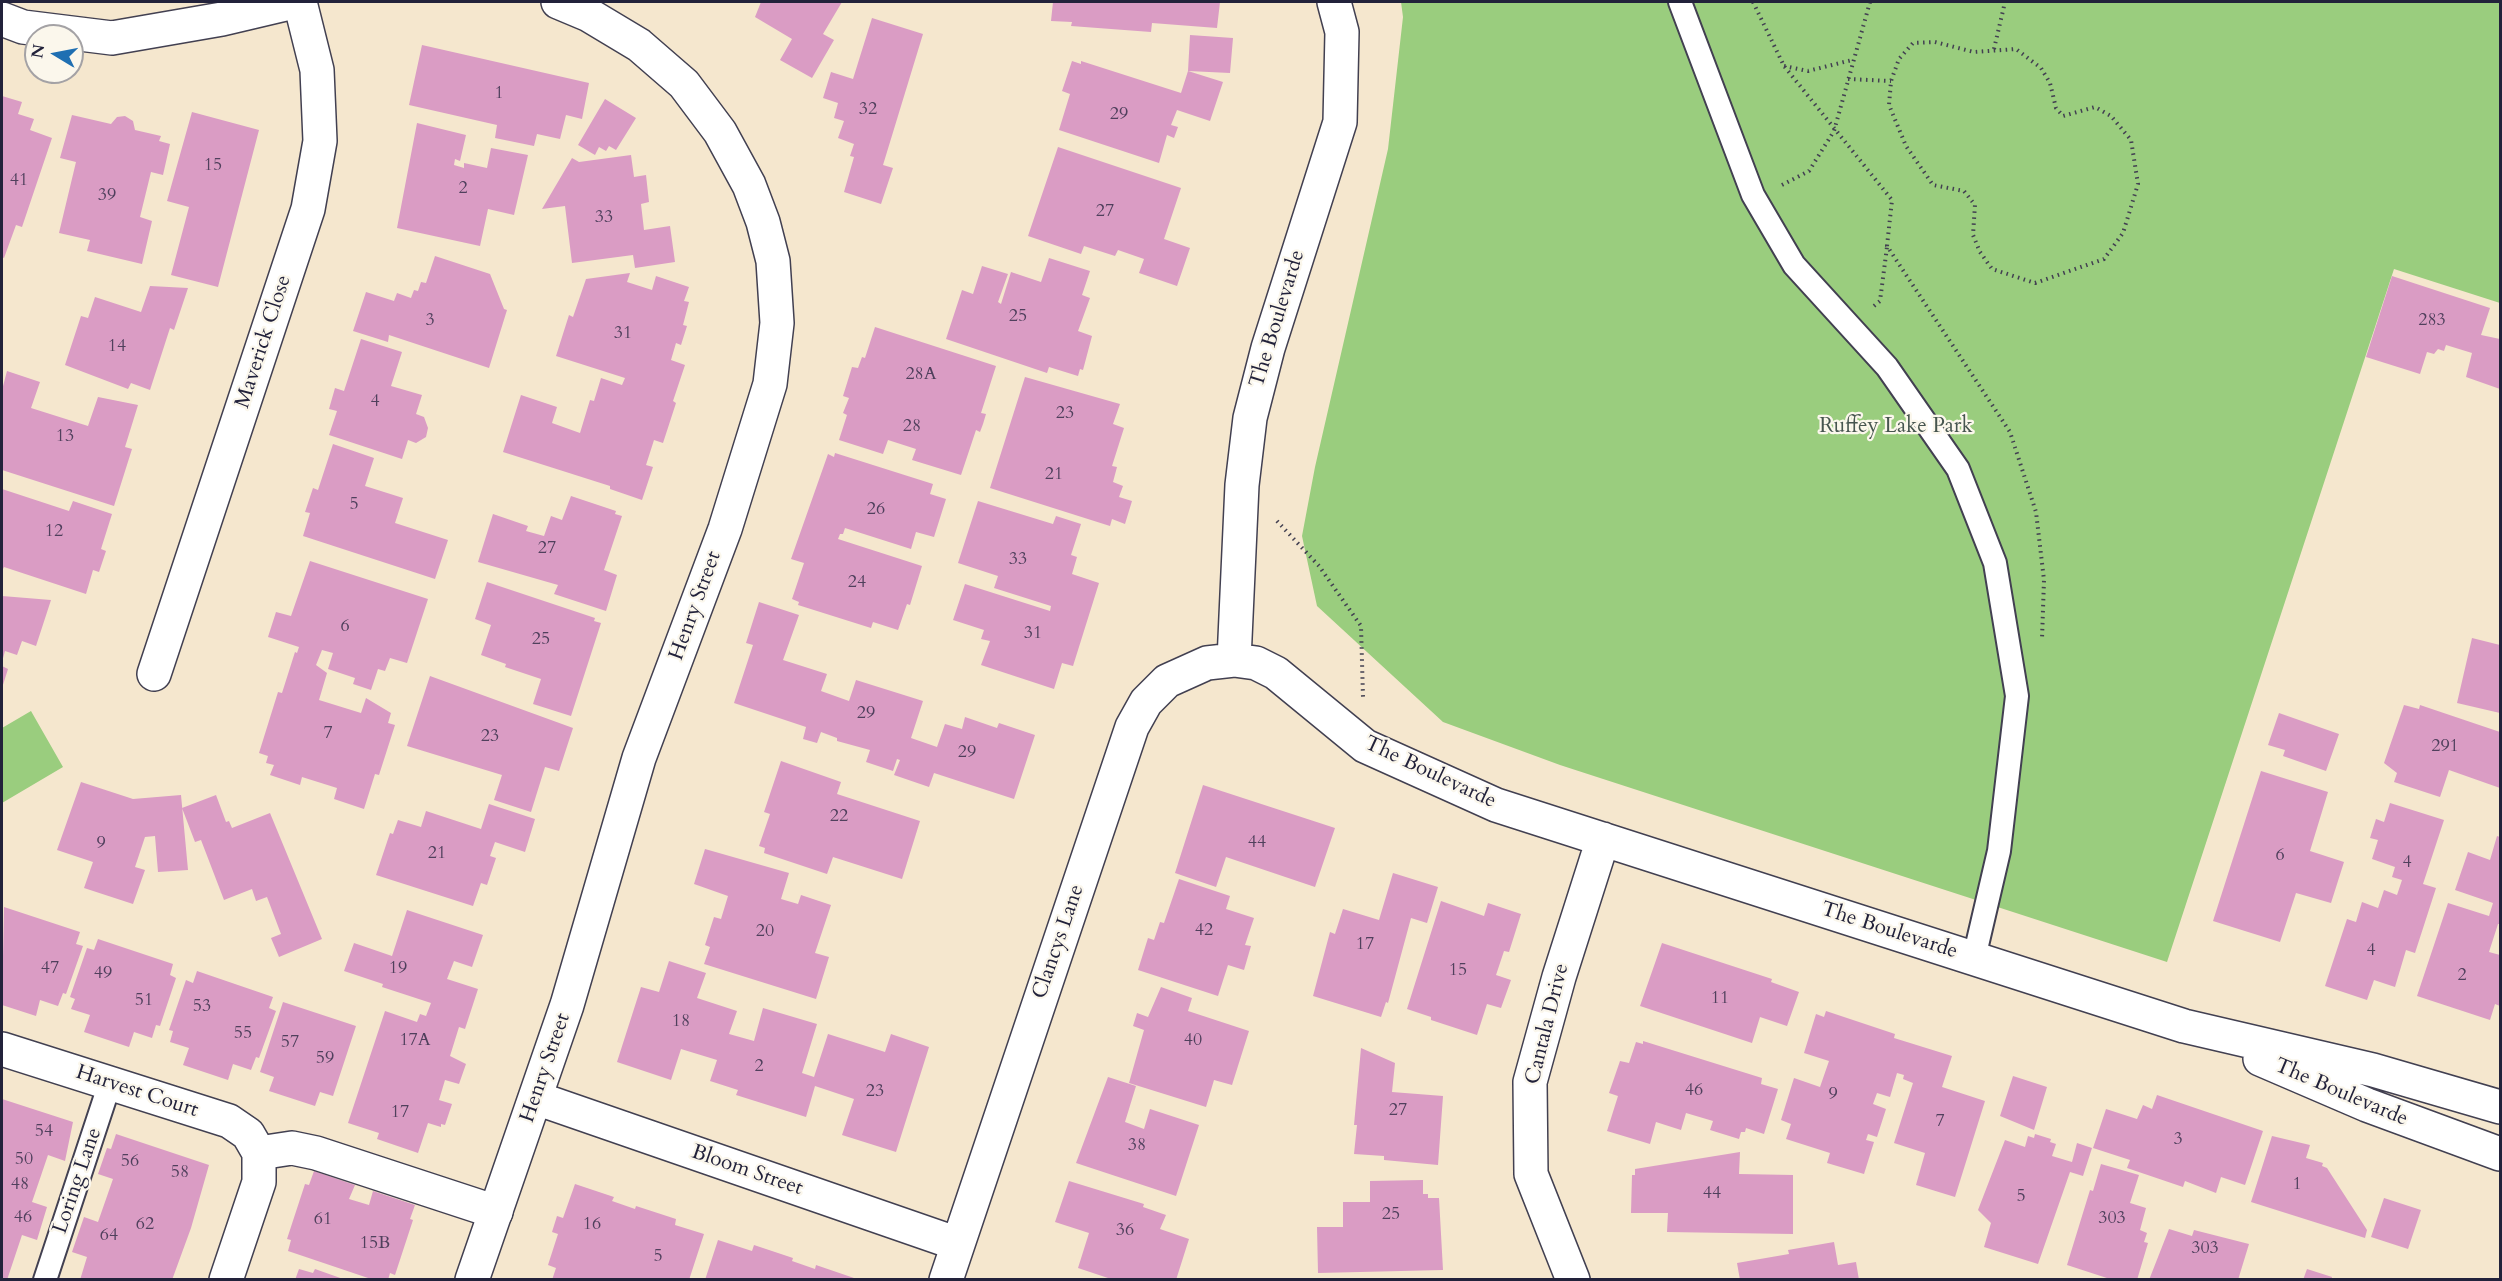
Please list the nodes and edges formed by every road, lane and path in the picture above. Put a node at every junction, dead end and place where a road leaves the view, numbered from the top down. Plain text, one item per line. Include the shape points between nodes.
1 (294, 2) edge
2 (300, 2) edge
3 (558, 2) edge
4 (1334, 2) edge
5 (1680, 2) edge
6 (1870, 2) edge
7 (2005, 2) edge
8 (2, 19) edge
9 (1994, 49) junction
10 (1853, 60) junction
11 (1784, 66) dead end
12 (1848, 79) junction
13 (1891, 81) junction
14 (1753, 195) junction
15 (1887, 246) dead end
16 (1852, 326) junction
17 (1242, 485) junction
18 (1234, 660) junction
19 (154, 674) dead end
20 (1365, 746) junction
21 (1603, 839) junction
22 (1974, 958) junction
23 (2184, 1026) junction
24 (2, 1049) edge
25 (110, 1083) junction
26 (536, 1098) junction
27 (2500, 1107) edge
28 (259, 1153) junction
29 (2500, 1154) edge
30 (496, 1212) junction
31 (958, 1244) junction
32 (45, 1280) edge
33 (226, 1280) edge
34 (472, 1280) edge
35 (946, 1280) edge
36 (1573, 1280) edge

1 - 8 street via 112,38 24,27
2 - 19 street, Maverick Close via 317,70 320,141 308,209
3 - 26 street, Henry Street via 589,15 639,45 684,84 720,132 749,184 763,222 773,261 777,323 770,384 725,529 639,758
4 - 17 street, The Boulevarde via 1342,32 1340,122 1265,358 1250,418
5 - 14 lane
6 - 10 path
7 - 9 path
9 - 13 path via 1974,52 1935,42 1913,43 1899,59
9 - 13 path via 2016,49 2041,68 2050,83 2056,108 2063,116 2095,106 2111,116 2131,140 2138,184 2123,233 2104,259 2035,283 1992,269 1974,235 1975,205 1964,191 1933,185 1906,146 1889,105
10 - 11 path via 1808,72
10 - 12 path
12 - 13 path
12 - 14 path via 1834,131 1809,171 1789,183
14 - 16 lane via 1794,265
15 - 16 path via 1880,301
16 - 22 lane via 1887,367 1959,469 1995,563 2017,696 2000,851
17 - 18 street, The Boulevarde
17 - 20 path via 1319,566 1361,626
18 - 20 street, The Boulevarde via 1256,663 1276,673
18 - 31 street, Clancys Lane via 1207,663 1167,681 1146,702 1132,728
20 - 21 street, The Boulevarde via 1496,805
21 - 22 street, The Boulevarde
21 - 36 street, Cantala Drive via 1530,1082 1531,1174
22 - 23 street, The Boulevarde
23 - 27 street, The Boulevarde via 2373,1070
23 - 29 street, The Boulevarde via 2367,1105
24 - 25 street, Harvest Court
25 - 28 street, Harvest Court via 229,1121 248,1134
25 - 32 lane, Loring Lane
26 - 30 street, Henry Street
26 - 31 street, Bloom Street
28 - 30 street via 292,1148 316,1153
28 - 33 street via 259,1182
30 - 34 street, Henry Street
31 - 35 street, Clancys Lane

